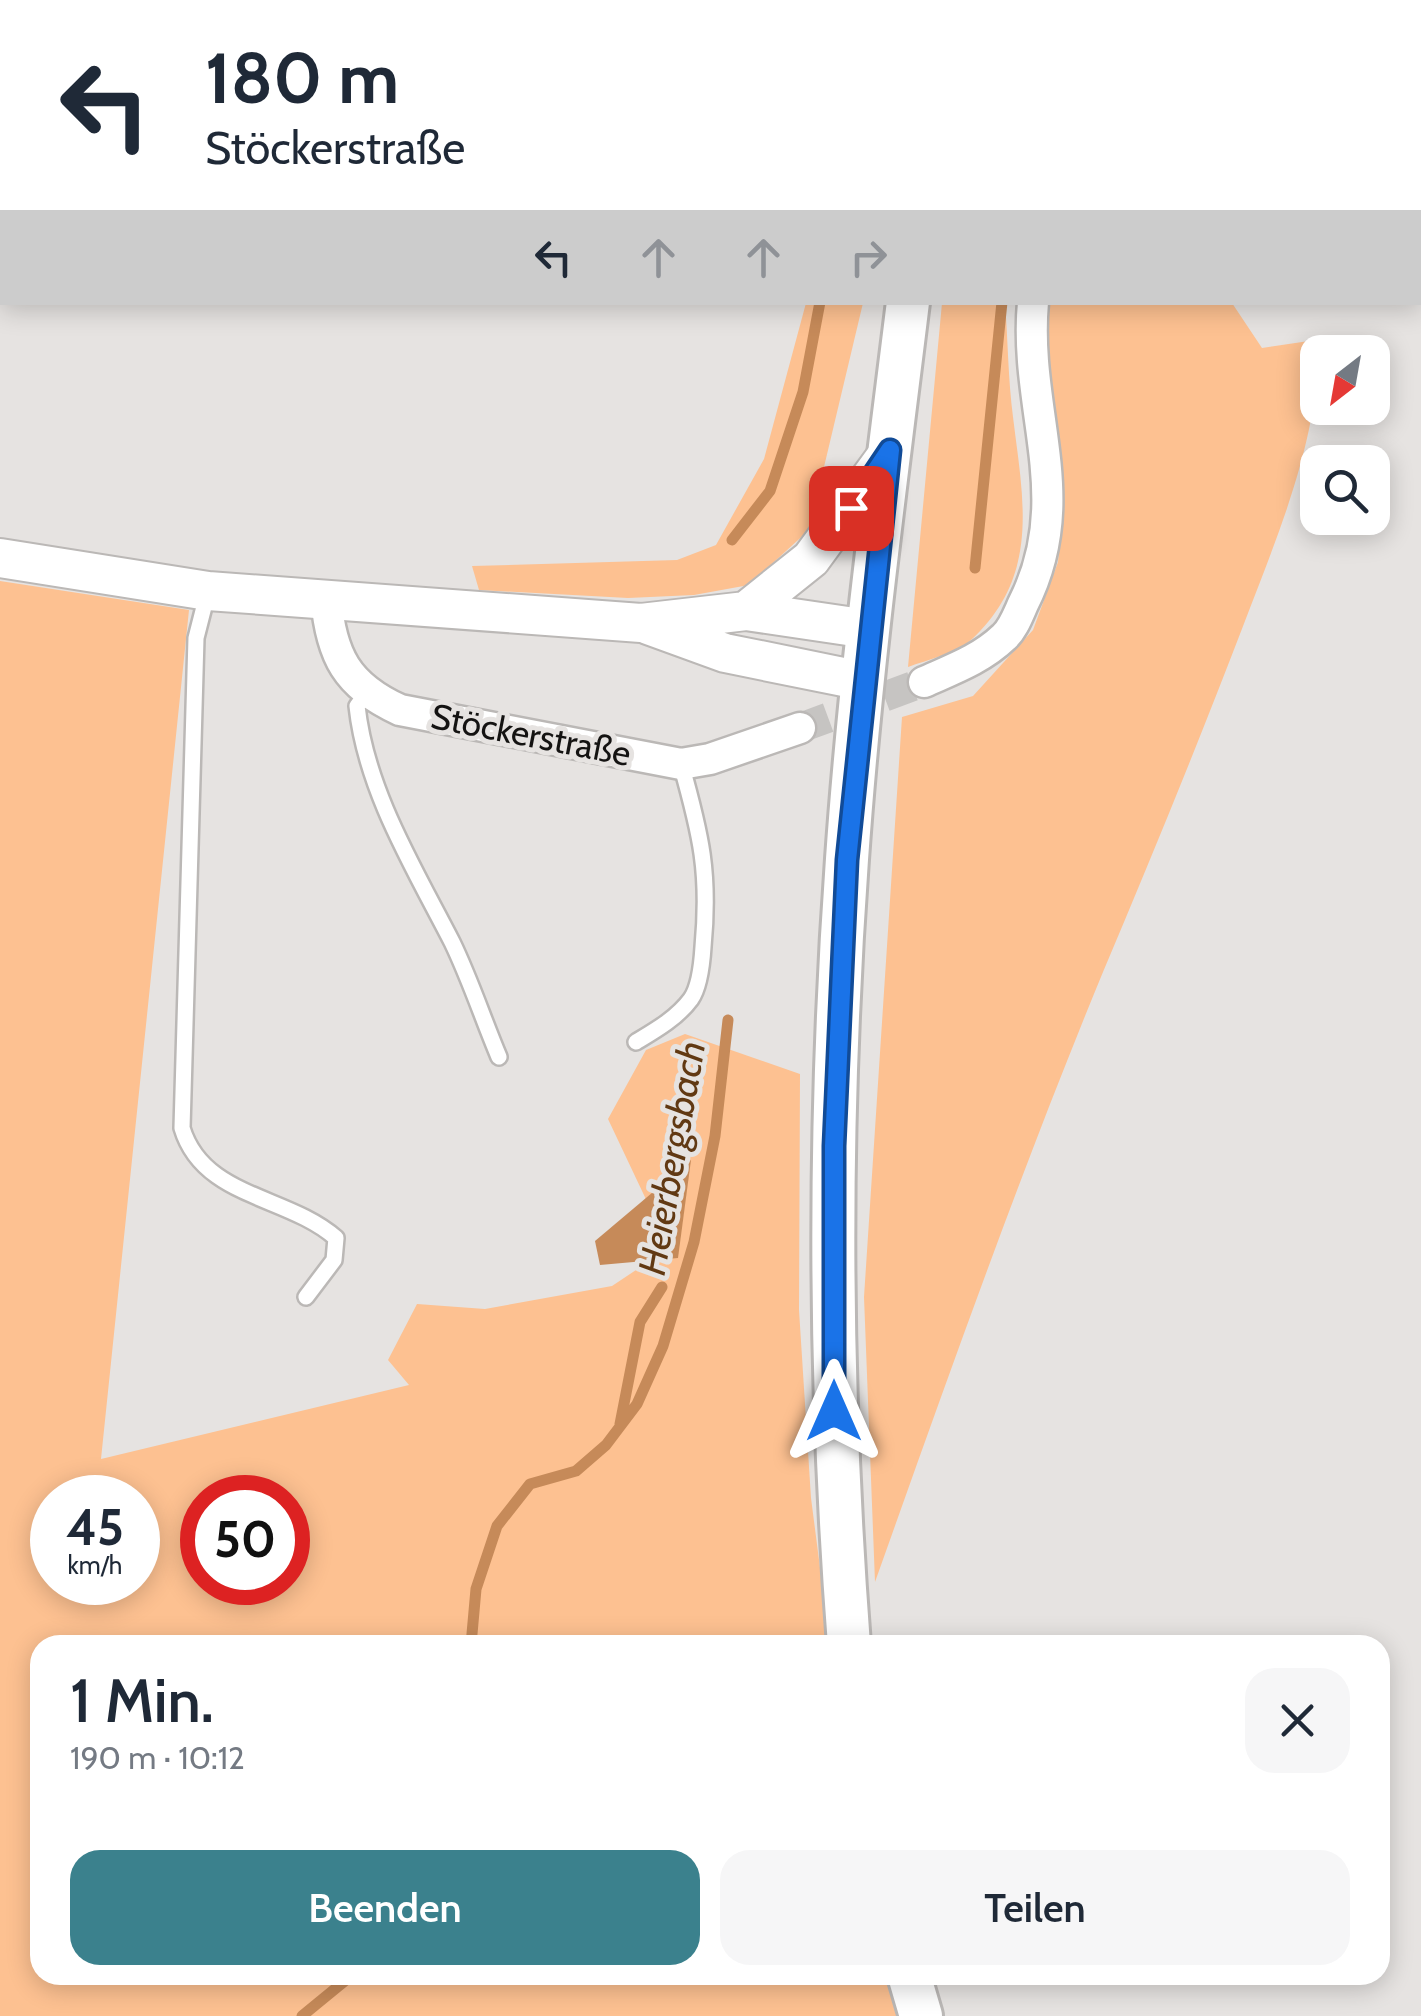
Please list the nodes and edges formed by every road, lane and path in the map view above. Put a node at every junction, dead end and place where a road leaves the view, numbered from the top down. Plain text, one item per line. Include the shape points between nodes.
1 (908, 305) edge
2 (1033, 305) edge
3 (890, 450) junction
4 (0, 558) edge
5 (208, 591) junction
6 (326, 598) junction
7 (746, 610) junction
8 (641, 623) junction
9 (868, 629) junction
10 (863, 680) junction
11 (924, 682) tunnel mouth
12 (366, 694) junction
13 (800, 728) tunnel mouth
14 (681, 764) junction
15 (636, 1042) dead end
16 (499, 1057) dead end
17 (306, 1297) dead end
18 (848, 1635) edge
19 (912, 1985) edge
20 (920, 2016) edge

1 - 3 main road
2 - 11 street via 1036,392 1051,499 1043,552 1008,634 981,656
3 - 7 street via 811,559
3 - 9 main road
4 - 5 street
5 - 6 street
5 - 17 lane via 196,638 182,1128 188,1150 204,1169 315,1219 336,1238 334,1260
6 - 8 street
6 - 12 street via 337,654
7 - 8 street
7 - 9 street
8 - 10 street via 725,653
9 - 10 main road
10 - 18 main road via 834,1146 834,1411
12 - 14 street, Stöckerstraße via 400,710
12 - 16 lane via 357,706 370,769
13 - 14 street, Stöckerstraße
14 - 15 lane via 704,846 702,966 693,997
19 - 20 main road

